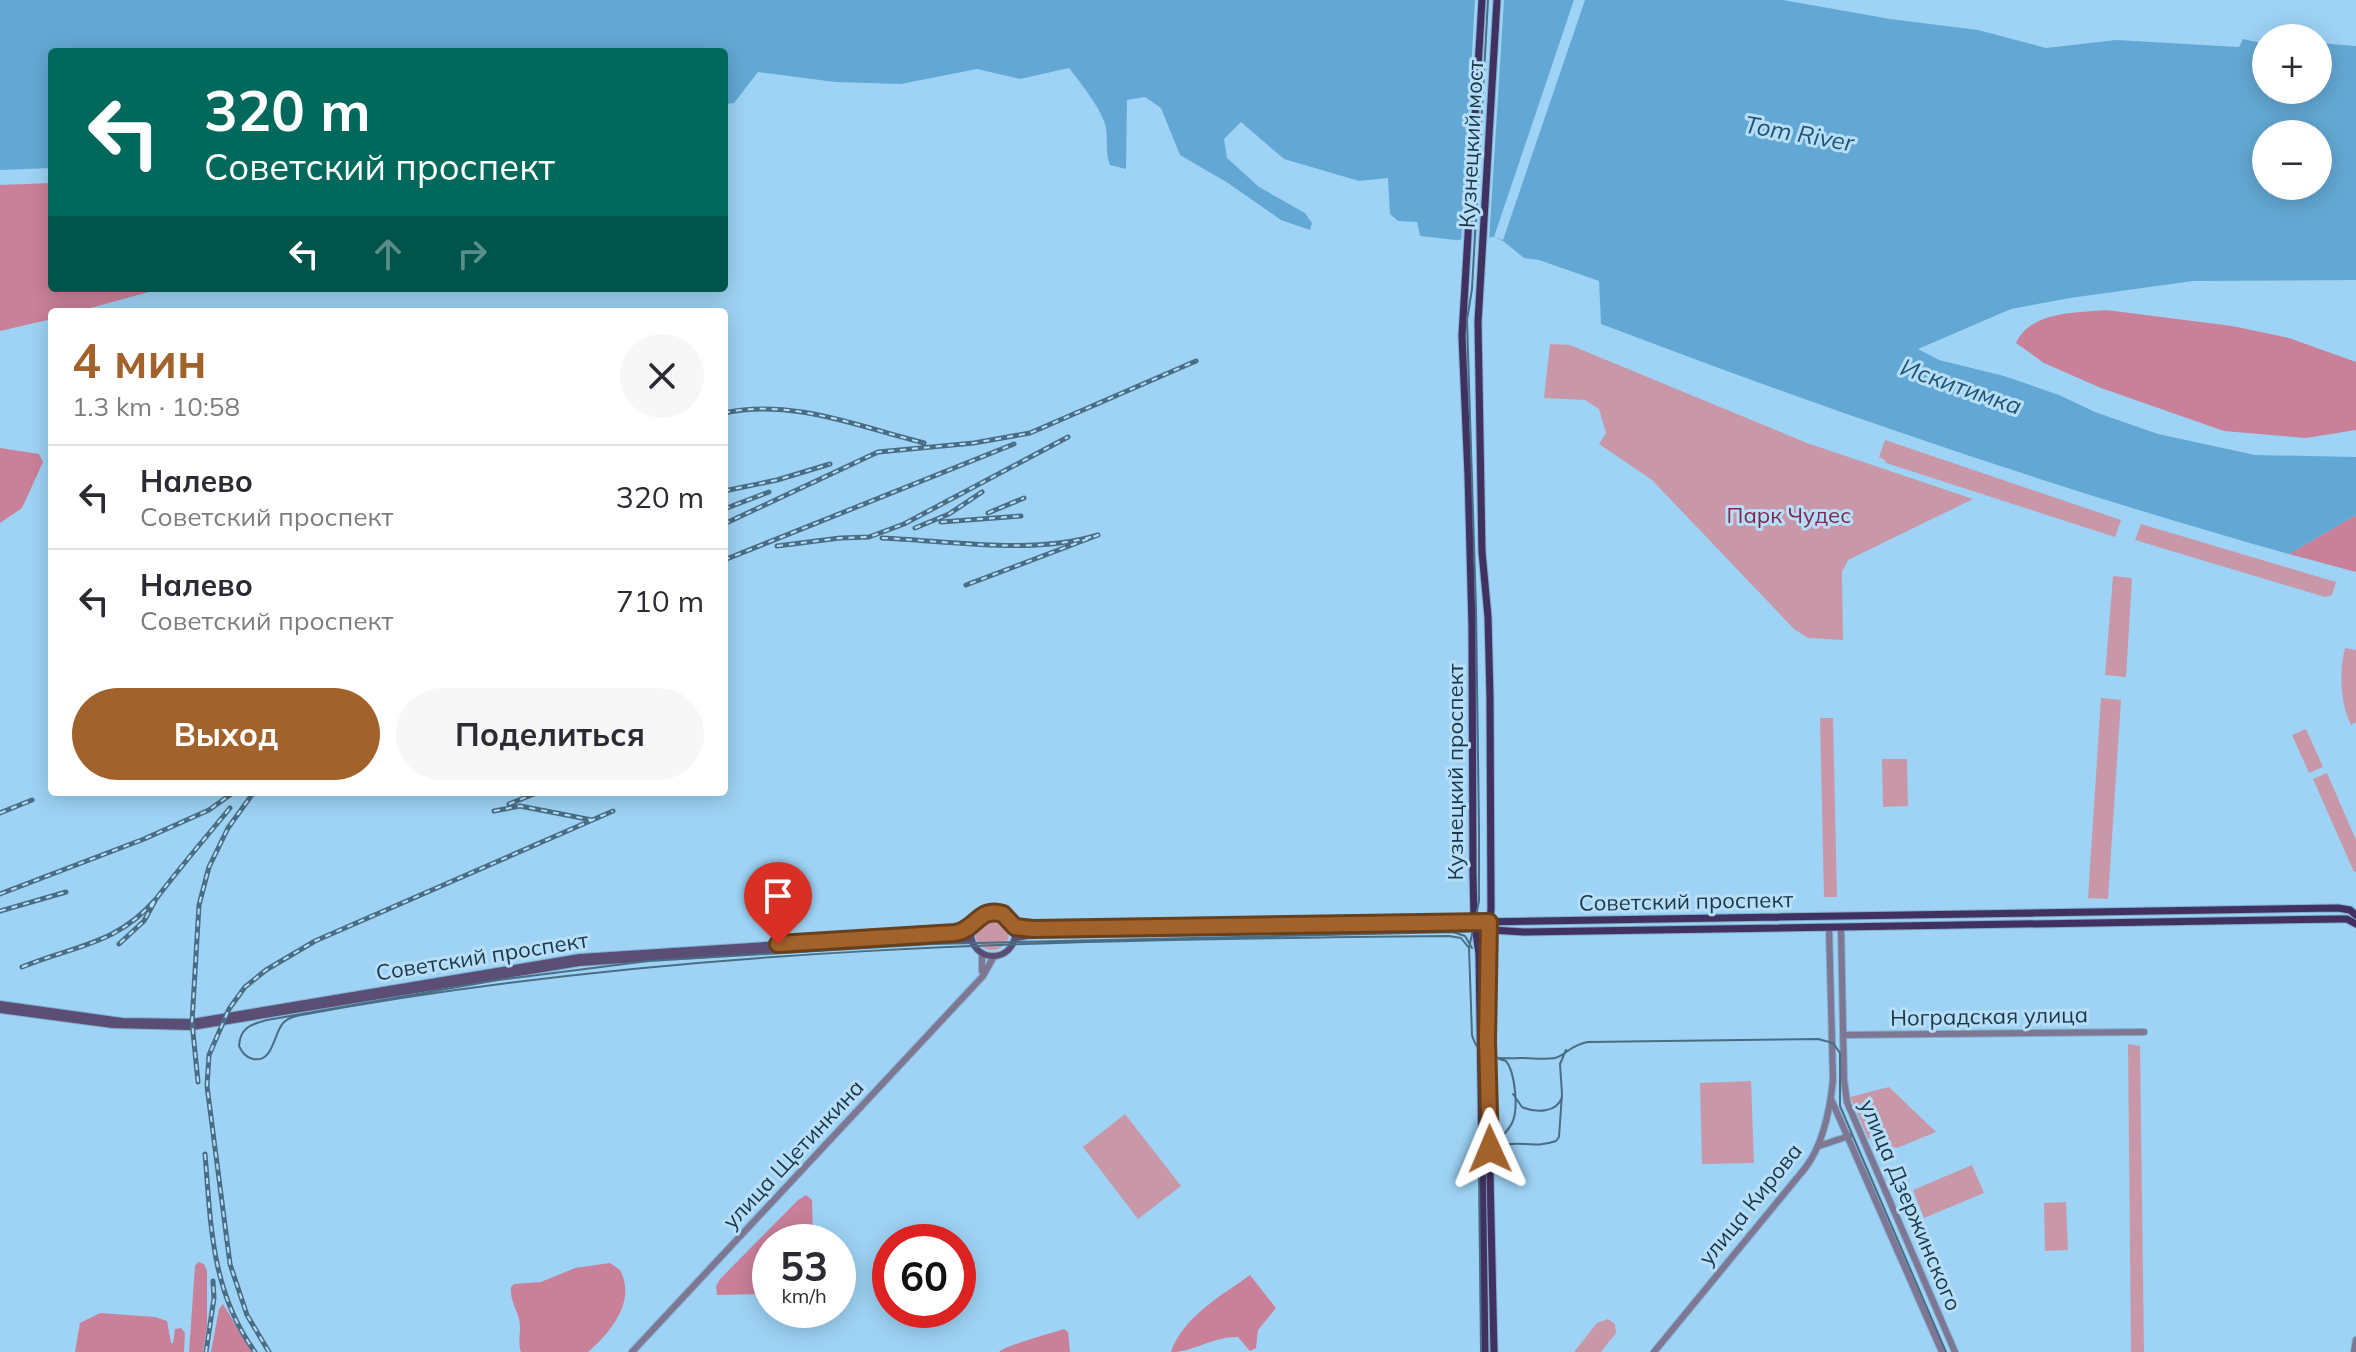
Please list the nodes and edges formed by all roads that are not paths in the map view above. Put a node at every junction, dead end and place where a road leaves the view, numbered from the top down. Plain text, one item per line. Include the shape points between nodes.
1 (1482, 0) edge
2 (1497, 0) edge
3 (1465, 289) joint
4 (1481, 289) joint
5 (2267, 909) junction
6 (2242, 910) junction
7 (1907, 915) junction
8 (2356, 915) edge
9 (1827, 917) junction
10 (1841, 917) junction
11 (2268, 921) junction
12 (2242, 922) junction
13 (2356, 924) edge
14 (1476, 926) junction
15 (1489, 926) junction
16 (1907, 926) junction
17 (1015, 927) junction
18 (1829, 927) junction
19 (1841, 927) junction
20 (971, 928) junction
21 (1016, 938) junction
22 (972, 940) junction
23 (982, 953) junction
24 (994, 956) junction
25 (497, 973) junction
26 (980, 979) junction
27 (0, 1007) edge
28 (2144, 1032) dead end
29 (1833, 1034) junction
30 (1844, 1035) junction
31 (1831, 1099) junction
32 (1849, 1136) junction
33 (1819, 1146) junction
34 (2356, 1340) edge
35 (632, 1352) edge
36 (1485, 1352) edge
37 (1494, 1352) edge
38 (1654, 1352) edge
39 (1942, 1352) edge
40 (1955, 1352) edge
41 (2354, 1352) edge

1 - 3 main road, Кузнецкий мост
2 - 4 main road, Кузнецкий мост
3 - 14 main road, Кузнецкий проспект
4 - 15 main road, Кузнецкий проспект
5 - 6 main road, Советский проспект
5 - 8 main road, Советский проспект via 2344,908
5 - 11 main road via 2262,915
6 - 7 main road, Советский проспект
6 - 12 main road via 2249,916
7 - 10 main road, Советский проспект
7 - 16 main road
9 - 10 main road, Советский проспект
9 - 15 main road, Советский проспект
9 - 18 main road, улица Кирова
10 - 19 main road
11 - 12 main road, Советский проспект
11 - 13 main road, Советский проспект via 2347,919
12 - 16 main road, Советский проспект
14 - 15 main road, Советский проспект
14 - 17 main road, Советский проспект
14 - 21 main road, Советский проспект
14 - 36 main road, Кузнецкий проспект
15 - 18 main road, Советский проспект
15 - 37 main road, Кузнецкий проспект
16 - 19 main road, Советский проспект
17 - 20 main road via 1003,914 990,911
17 - 21 main road
18 - 19 main road, Советский проспект
18 - 29 street, улица Кирова
19 - 30 street, улица Дзержинского
20 - 22 main road
20 - 25 main road, Советский проспект via 603,955
21 - 24 main road via 1006,952
22 - 23 main road
22 - 25 main road, Советский проспект via 604,960
23 - 24 main road
23 - 26 street
24 - 26 street, улица Щетинкина
25 - 27 main road, Советский проспект via 192,1022 110,1020
26 - 35 street, улица Щетинкина
28 - 30 street, Ноградская улица
29 - 30 street, Ноградская улица
29 - 31 street, улица Кирова
30 - 40 street, улица Дзержинского via 1847,1102
31 - 32 street, улица Дзержинского
31 - 33 street, улица Кирова
32 - 33 street
32 - 39 street, улица Дзержинского
33 - 38 street, улица Кирова
34 - 41 street

